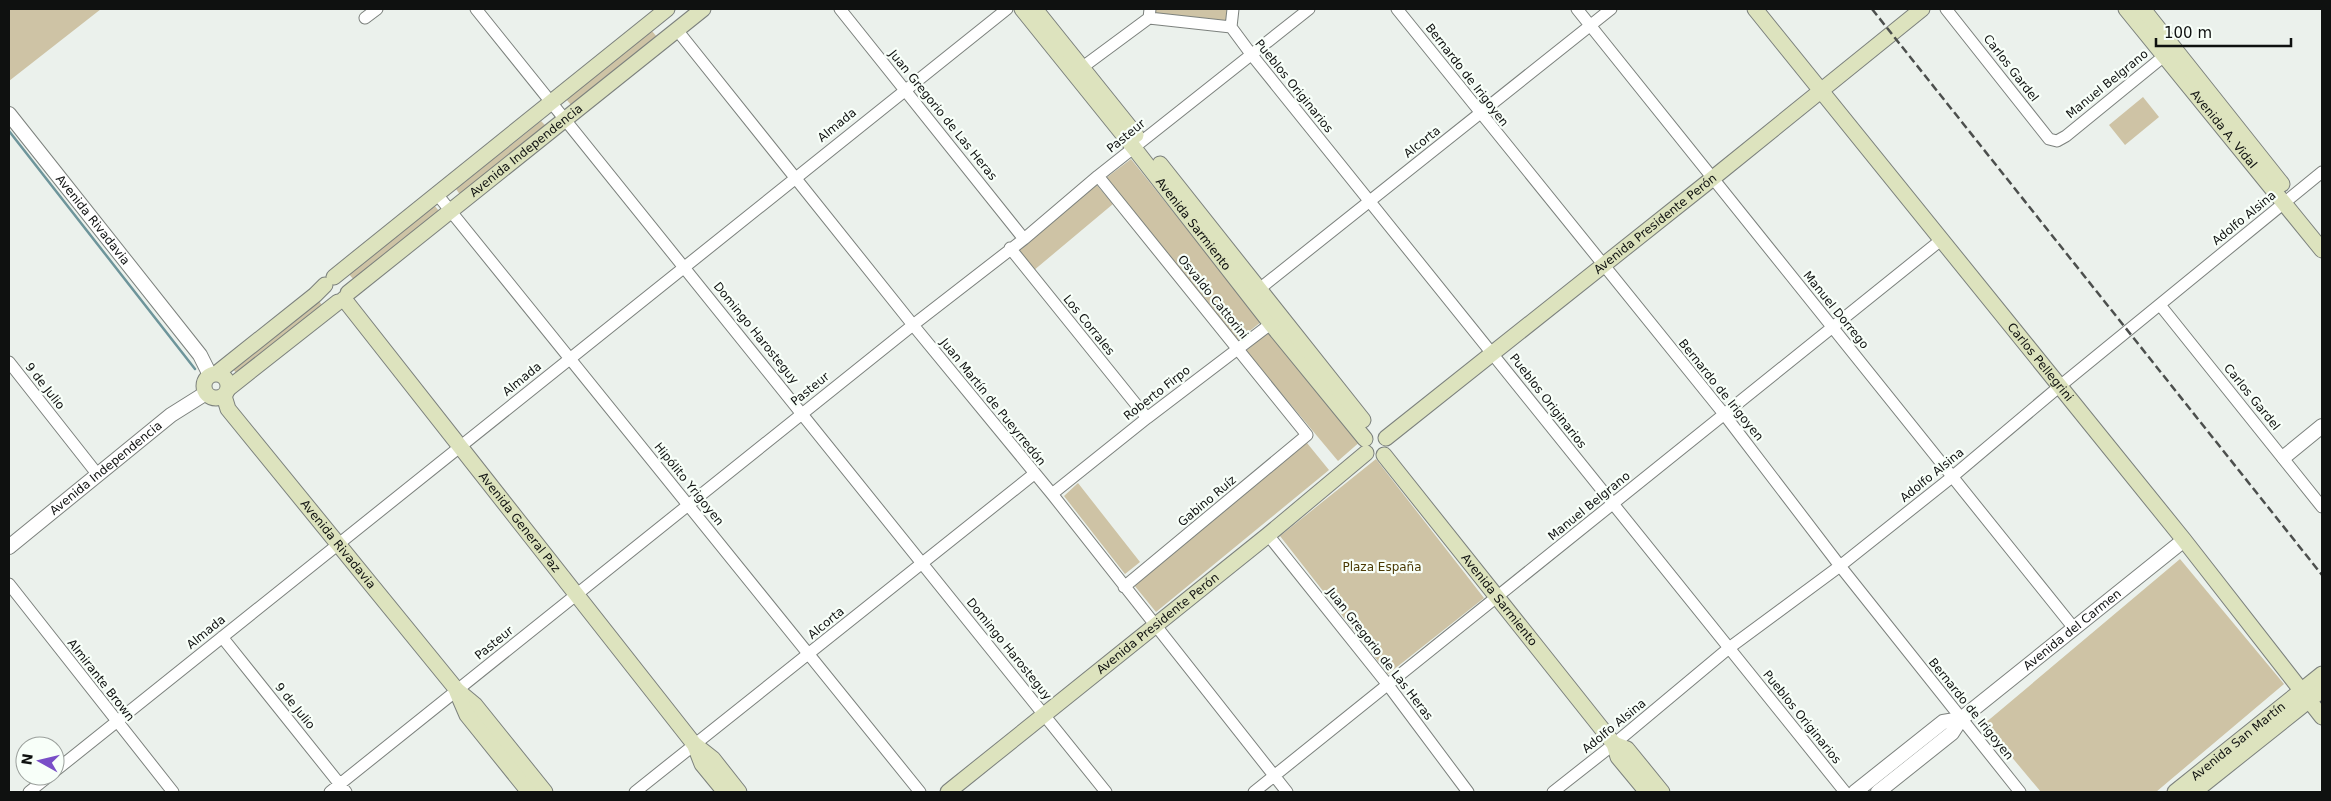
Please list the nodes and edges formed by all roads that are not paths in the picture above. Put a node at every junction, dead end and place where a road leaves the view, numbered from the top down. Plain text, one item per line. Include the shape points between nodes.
1 (377, 9) edge
2 (476, 9) edge
3 (703, 9) edge
4 (840, 9) edge
5 (1007, 9) edge
6 (1022, 9) edge
7 (1035, 9) edge
8 (1233, 9) edge
9 (1309, 9) edge
10 (1397, 9) edge
11 (1577, 9) edge
12 (1611, 9) edge
13 (1756, 9) edge
14 (1921, 9) edge
15 (1946, 9) edge
16 (2126, 9) edge
17 (2142, 9) edge
18 (663, 10) edge
19 (1150, 14) edge
20 (364, 18) dead end
21 (1590, 26) junction
22 (1231, 27) junction
23 (677, 30) junction
24 (2169, 52) junction
25 (1250, 54) junction
26 (1078, 71) junction
27 (904, 89) junction
28 (1822, 91) junction
29 (551, 101) junction
30 (9, 114) edge
31 (1480, 114) junction
32 (566, 120) junction
33 (2057, 141) joint
34 (1138, 145) junction
35 (2322, 172) edge
36 (1098, 176) junction
37 (794, 177) junction
38 (1713, 178) junction
39 (436, 193) junction
40 (2288, 200) junction
41 (1369, 201) junction
42 (452, 212) junction
43 (2322, 234) edge
44 (1024, 239) junction
45 (1941, 240) junction
46 (1010, 248) junction
47 (2322, 250) edge
48 (1602, 265) junction
49 (684, 266) junction
50 (330, 281) junction
51 (1254, 293) junction
52 (343, 298) junction
53 (2160, 305) junction
54 (1276, 320) junction
55 (913, 325) junction
56 (1832, 327) junction
57 (1237, 349) junction
58 (1492, 353) junction
59 (570, 357) junction
60 (9, 362) edge
61 (214, 374) junction
62 (2060, 386) junction
63 (226, 392) junction
64 (206, 393) junction
65 (802, 413) junction
66 (1724, 414) junction
67 (1147, 418) junction
68 (2322, 426) edge
69 (1307, 435) joint
70 (1373, 441) junction
71 (458, 447) junction
72 (2284, 457) junction
73 (1034, 474) junction
74 (98, 475) junction
75 (1952, 477) junction
76 (1052, 494) junction
77 (688, 504) junction
78 (1612, 504) junction
79 (2322, 506) edge
80 (1268, 535) junction
81 (2184, 540) junction
82 (337, 546) junction
83 (9, 547) edge
84 (923, 563) junction
85 (1840, 566) junction
86 (9, 584) edge
87 (1124, 587) junction
88 (576, 595) junction
89 (1497, 597) junction
90 (1155, 626) junction
91 (2073, 627) junction
92 (222, 637) junction
93 (1729, 648) junction
94 (809, 654) junction
95 (2322, 674) edge
96 (1388, 685) junction
97 (457, 690) junction
98 (2322, 690) edge
99 (2305, 696) junction
100 (1044, 715) junction
101 (2322, 717) edge
102 (1961, 719) junction
103 (117, 722) junction
104 (694, 744) junction
105 (1614, 744) junction
106 (65, 763) edge
107 (1274, 776) junction
108 (2199, 787) edge
109 (343, 788) edge
110 (173, 792) edge
111 (330, 792) edge
112 (529, 792) edge
113 (545, 792) edge
114 (635, 792) edge
115 (725, 792) edge
116 (739, 792) edge
117 (920, 792) edge
118 (948, 792) edge
119 (1106, 792) edge
120 (1254, 792) edge
121 (1287, 792) edge
122 (1468, 792) edge
123 (1553, 792) edge
124 (1647, 792) edge
125 (1662, 792) edge
126 (1845, 792) edge
127 (1855, 792) edge
128 (1878, 792) edge
129 (2020, 792) edge
130 (2175, 792) edge

1 - 20 street
2 - 29 street, Domingo Harosteguy
3 - 23 main road, Avenida Independencia
4 - 27 street, Juan Gregorio de Las Heras
5 - 27 street, Almada
6 - 26 main road, Avenida Sarmiento
7 - 26 main road, Avenida Sarmiento
8 - 22 street
9 - 25 street, Pasteur
10 - 31 street, Bernardo de Irigoyen
11 - 21 street, Manuel Dorrego
12 - 21 street, Alcorta
13 - 28 main road, Carlos Pellegrini
14 - 28 main road, Avenida Presidente Perón
15 - 33 street, Carlos Gardel via 2049,139
16 - 24 main road, Avenida A. Vidal
17 - 24 main road, Avenida A. Vidal
18 - 23 main road
18 - 29 main road, Avenida Independencia
19 - 22 street
19 - 26 street
21 - 31 street, Alcorta
21 - 38 street, Manuel Dorrego
22 - 25 street, Pueblos Originarios
23 - 32 main road, Avenida Independencia
23 - 37 street, Juan Martín de Pueyrredón
24 - 33 street, Manuel Belgrano
24 - 40 main road, Avenida A. Vidal
25 - 34 street, Pasteur
25 - 41 street, Pueblos Originarios
26 - 34 main road, Avenida Sarmiento
27 - 37 street, Almada
27 - 44 street, Juan Gregorio de Las Heras
28 - 38 main road, Avenida Presidente Perón
28 - 45 main road, Carlos Pellegrini
29 - 32 street, Domingo Harosteguy
29 - 39 main road, Avenida Independencia
30 - 61 street, Avenida Rivadavia
31 - 41 street, Alcorta
31 - 48 street, Bernardo de Irigoyen
32 - 42 main road, Avenida Independencia
32 - 49 street, Domingo Harosteguy
34 - 36 street, Pasteur
34 - 51 main road, Avenida Sarmiento
35 - 40 street, Adolfo Alsina
36 - 44 street, Pasteur
36 - 57 street, Osvaldo Cattorini
37 - 49 street, Almada
37 - 55 street, Juan Martín de Pueyrredón
38 - 48 main road, Avenida Presidente Perón
38 - 56 street, Manuel Dorrego
39 - 42 street, Hipólito Yrigoyen
39 - 50 main road, Avenida Independencia
40 - 43 main road, Avenida A. Vidal
40 - 47 main road, Avenida A. Vidal
40 - 53 street, Adolfo Alsina
41 - 51 street, Alcorta
41 - 58 street, Pueblos Originarios
42 - 52 main road, Avenida Independencia
42 - 59 street, Hipólito Yrigoyen
44 - 46 street, Pasteur
45 - 56 street, Manuel Belgrano
45 - 62 main road, Carlos Pellegrini
46 - 55 street, Pasteur
46 - 67 street, Los Corrales
48 - 58 main road, Avenida Presidente Perón
48 - 66 street, Bernardo de Irigoyen
49 - 59 street, Almada
49 - 65 street, Domingo Harosteguy
50 - 52 main road via 324,292 328,298
50 - 52 main road via 345,280 349,286
50 - 61 main road, Avenida Independencia
51 - 54 main road, Avenida Sarmiento
52 - 63 main road, Avenida Independencia
52 - 71 main road, Avenida General Paz
53 - 62 street, Adolfo Alsina
53 - 72 street, Carlos Gardel
54 - 57 street, Roberto Firpo
54 - 70 main road, Avenida Sarmiento
55 - 65 street, Pasteur
55 - 73 street, Juan Martín de Pueyrredón
56 - 66 street, Manuel Belgrano
56 - 75 street, Manuel Dorrego
57 - 67 street, Roberto Firpo
57 - 69 street, Osvaldo Cattorini
58 - 70 main road, Avenida Presidente Perón
58 - 78 street, Pueblos Originarios
59 - 71 street, Almada
59 - 77 street, Hipólito Yrigoyen
60 - 74 street, 9 de Julio
61 - 63 main road via 226,378
61 - 64 main road via 204,382
62 - 75 street, Adolfo Alsina
62 - 81 main road, Carlos Pellegrini
63 - 64 main road via 214,398
63 - 82 main road, Avenida Rivadavia via 228,409
64 - 74 street, Avenida Independencia via 171,415
65 - 77 street, Pasteur
65 - 84 street, Domingo Harosteguy
66 - 78 street, Manuel Belgrano
66 - 85 street, Bernardo de Irigoyen
67 - 76 street, Roberto Firpo
68 - 72 street
69 - 87 street, Gabino Ruíz
70 - 80 main road, Avenida Presidente Perón
70 - 89 main road, Avenida Sarmiento via 1376,458 1384,455
71 - 82 street, Almada
71 - 88 main road, Avenida General Paz
72 - 79 street, Carlos Gardel
73 - 76 street, Juan Martín de Pueyrredón
73 - 84 street, Alcorta
74 - 83 street, Avenida Independencia
75 - 85 street, Adolfo Alsina
75 - 91 street, Manuel Dorrego
76 - 87 street, Juan Martín de Pueyrredón
77 - 88 street, Pasteur
77 - 94 street, Hipólito Yrigoyen
78 - 89 street, Manuel Belgrano
78 - 93 street, Pueblos Originarios
80 - 90 main road, Avenida Presidente Perón
80 - 96 street, Juan Gregorio de Las Heras
81 - 91 street, Avenida del Carmen
81 - 99 main road, Carlos Pellegrini
82 - 92 street, Almada
82 - 97 main road, Avenida Rivadavia
84 - 94 street, Alcorta
84 - 100 street, Domingo Harosteguy
85 - 93 street, Adolfo Alsina
85 - 102 street, Bernardo de Irigoyen
86 - 103 street, Almirante Brown
87 - 90 street, Juan Martín de Pueyrredón
88 - 97 street, Pasteur
88 - 104 main road, Avenida General Paz
89 - 96 street, Manuel Belgrano
89 - 105 main road, Avenida Sarmiento
90 - 100 main road, Avenida Presidente Perón
90 - 107 street, Juan Martín de Pueyrredón
91 - 102 street, Avenida del Carmen
92 - 103 street, Almada
92 - 109 street, 9 de Julio
93 - 105 street, Adolfo Alsina
93 - 126 street, Pueblos Originarios
94 - 104 street, Alcorta
94 - 117 street, Hipólito Yrigoyen
95 - 99 main road
96 - 107 street, Manuel Belgrano
96 - 122 street, Juan Gregorio de Las Heras
97 - 109 street, Pasteur
97 - 112 main road, Avenida Rivadavia via 467,715
97 - 113 main road, Avenida Rivadavia via 475,705
98 - 99 main road
99 - 101 main road, Carlos Pellegrini
99 - 108 main road, Avenida San Martín
100 - 118 main road, Avenida Presidente Perón
100 - 119 street, Domingo Harosteguy
102 - 127 street, Avenida del Carmen via 1943,722
102 - 128 street, Avenida del Carmen via 1952,733
102 - 129 street, Bernardo de Irigoyen
103 - 106 street, Almada
103 - 110 street, Almirante Brown
104 - 114 street, Alcorta
104 - 115 main road, Avenida General Paz via 702,764
104 - 116 main road, Avenida General Paz via 712,759
105 - 123 street, Adolfo Alsina
105 - 124 main road, Avenida Sarmiento via 1618,757
105 - 125 main road, Avenida Sarmiento via 1627,749
107 - 120 street, Manuel Belgrano
107 - 121 street, Juan Martín de Pueyrredón
108 - 130 main road, Avenida San Martín
109 - 111 street, Pasteur

